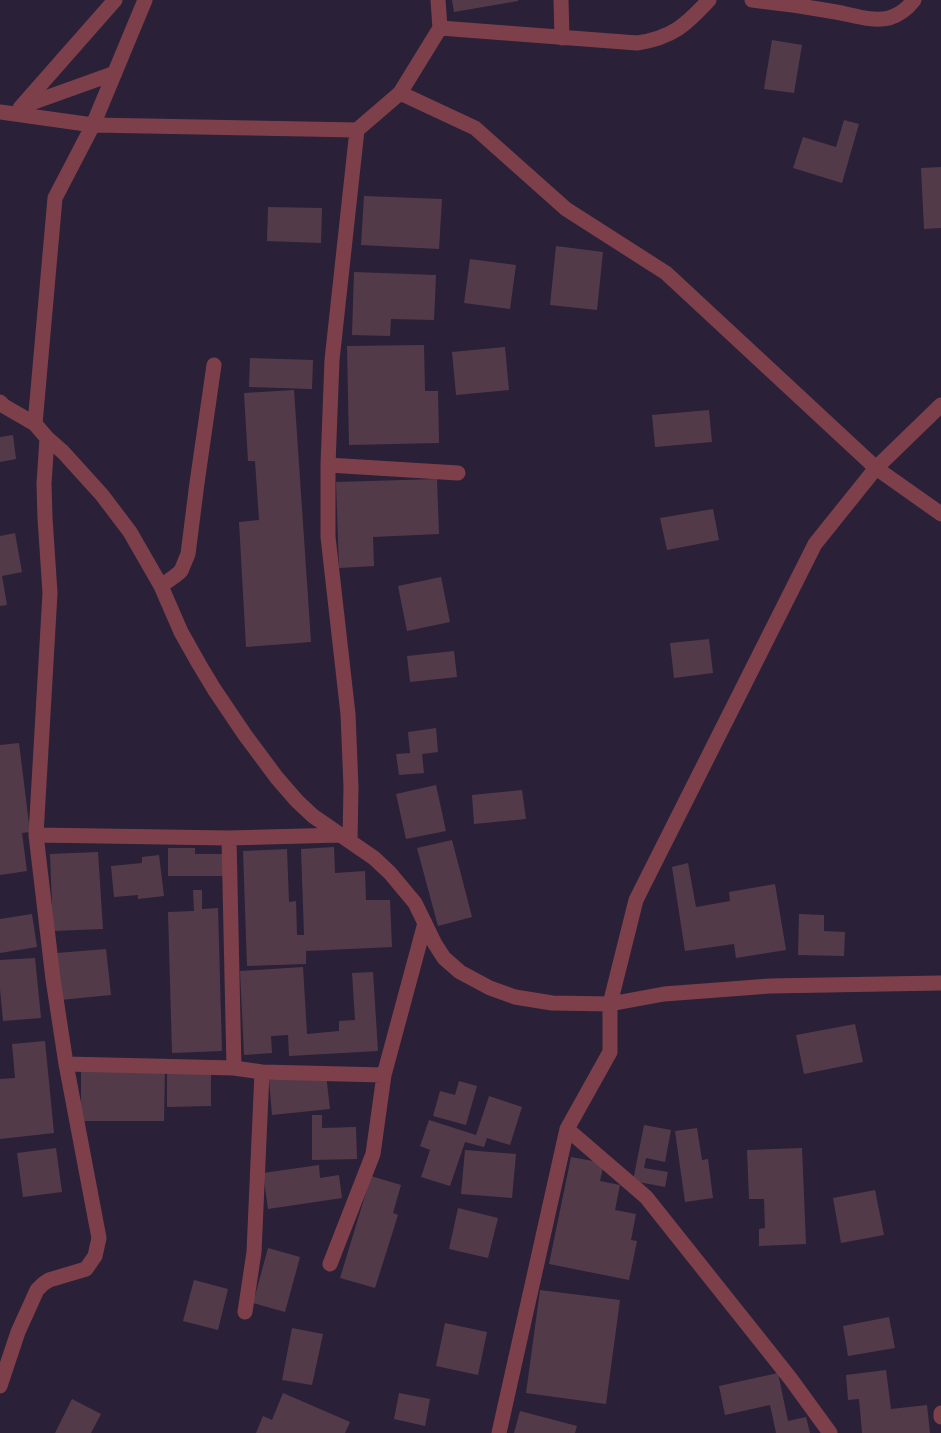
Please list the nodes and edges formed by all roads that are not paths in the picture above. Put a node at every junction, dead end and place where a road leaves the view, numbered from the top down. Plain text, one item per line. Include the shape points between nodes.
1 (115, 0) edge
2 (146, 0) edge
3 (438, 0) edge
4 (561, 0) edge
5 (709, 0) edge
6 (752, 0) edge
7 (914, 0) edge
8 (440, 28) junction
9 (562, 38) junction
10 (115, 72) junction
11 (400, 93) junction
12 (20, 108) junction
13 (0, 110) edge
14 (93, 126) junction
15 (357, 130) junction
16 (214, 365) dead end
17 (0, 402) edge
18 (941, 405) edge
19 (35, 424) junction
20 (47, 438) junction
21 (328, 465) junction
22 (876, 468) junction
23 (458, 473) dead end
24 (941, 514) edge
25 (161, 586) junction
26 (36, 835) junction
27 (229, 838) junction
28 (346, 838) junction
29 (425, 923) junction
30 (941, 983) edge
31 (610, 1004) junction
32 (66, 1064) junction
33 (234, 1068) junction
34 (262, 1072) junction
35 (384, 1075) junction
36 (567, 1129) junction
37 (330, 1264) dead end
38 (245, 1312) dead end
39 (0, 1386) edge
40 (941, 1413) edge
41 (941, 1417) edge
42 (499, 1433) edge
43 (830, 1433) edge

1 - 12 street
2 - 10 street
3 - 8 street
4 - 9 street
5 - 9 street via 690,20 655,41 637,43
6 - 7 street via 880,19 902,13
8 - 9 street
8 - 11 street
10 - 12 street
10 - 14 street
11 - 15 street
11 - 22 street via 475,128 566,209 666,273
12 - 13 street
13 - 14 street
14 - 15 street
14 - 19 street via 55,198
15 - 21 street via 332,360
16 - 25 street via 188,554 181,570
17 - 19 street
18 - 22 street
19 - 20 street
20 - 25 street via 102,495 130,532
20 - 26 street via 44,510 50,593
21 - 23 street
21 - 28 street via 328,537 348,714 351,787
22 - 24 street
22 - 31 street via 815,544 636,900
25 - 28 street via 198,664 245,735 297,801
26 - 27 street
26 - 32 street via 52,979
27 - 28 street
27 - 33 street
28 - 29 street via 390,872 415,903
29 - 31 street via 444,958 460,972 490,988 516,997 552,1003
29 - 35 street
30 - 31 street via 760,987 664,994
31 - 36 street via 610,1052
32 - 33 street
32 - 39 street via 99,1238 95,1256 86,1269 42,1284 18,1332
33 - 34 street
34 - 35 street
34 - 38 street via 254,1252
35 - 37 street via 373,1154
36 - 42 street
36 - 43 street via 646,1197
40 - 41 street

